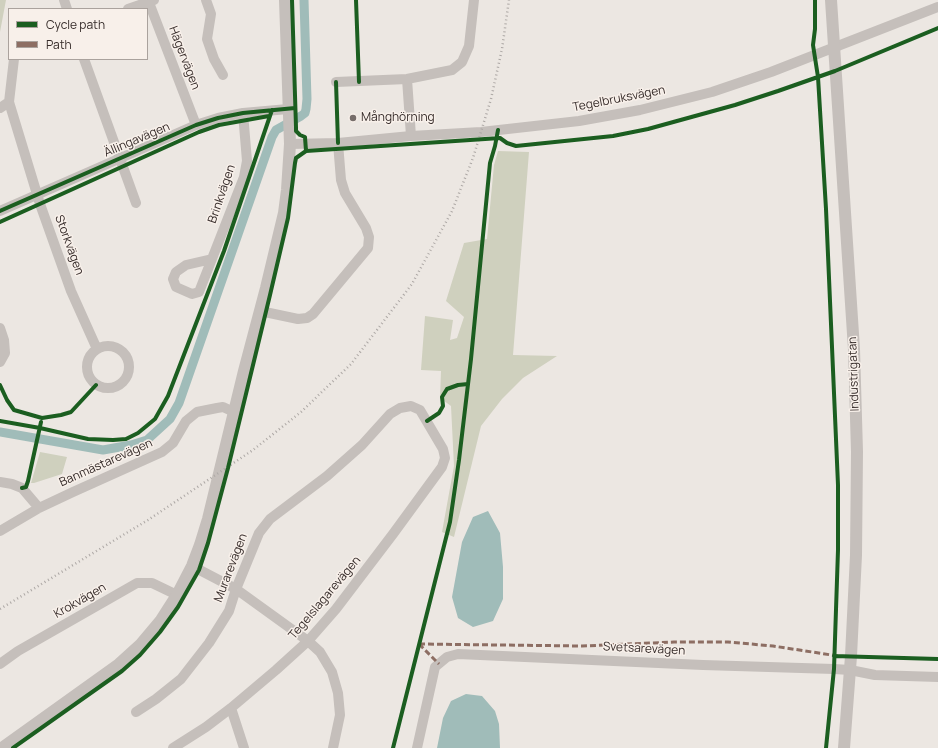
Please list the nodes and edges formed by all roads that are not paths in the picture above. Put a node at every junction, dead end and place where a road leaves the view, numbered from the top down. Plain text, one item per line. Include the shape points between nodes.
1 (206, 0) edge
2 (285, 0) edge
3 (474, 0) edge
4 (831, 0) edge
5 (150, 1) edge
6 (938, 7) edge
7 (131, 8) edge
8 (834, 48) junction
9 (14, 60) edge
10 (84, 60) edge
11 (223, 75) dead end
12 (407, 79) junction
13 (336, 82) dead end
14 (9, 102) junction
15 (0, 108) edge
16 (243, 113) junction
17 (288, 114) junction
18 (196, 125) junction
19 (411, 136) junction
20 (289, 139) junction
21 (338, 143) junction
22 (120, 158) junction
23 (37, 194) junction
24 (136, 203) dead end
25 (0, 211) edge
26 (212, 259) dead end
27 (260, 311) junction
28 (0, 328) edge
29 (97, 349) junction
30 (0, 362) edge
31 (234, 412) junction
32 (432, 430) joint
33 (0, 482) edge
34 (40, 508) junction
35 (0, 531) edge
36 (192, 566) junction
37 (236, 589) junction
38 (178, 595) junction
39 (308, 641) junction
40 (0, 664) edge
41 (850, 670) junction
42 (938, 677) edge
43 (231, 708) junction
44 (136, 712) dead end
45 (2, 748) edge
46 (173, 748) edge
47 (244, 748) edge
48 (333, 748) edge
49 (417, 748) edge
50 (844, 748) edge

1 - 11 street via 211,14 207,39 209,48
2 - 17 street
3 - 12 street via 469,46 462,62 452,70
4 - 8 street, Industrigatan
5 - 7 street
5 - 18 street, Hägervägen
6 - 8 street, Tegelbruksvägen
8 - 19 street, Tegelbruksvägen via 712,92 640,110 579,121 481,132
8 - 41 street, Industrigatan via 854,349 856,555
9 - 14 street
10 - 22 street
12 - 13 street
12 - 19 street
14 - 15 street
14 - 23 street, Storkvägen
16 - 17 street, Ällingavägen
16 - 18 street, Ällingavägen
16 - 26 street, Brinkvägen via 247,161 244,177
17 - 20 street
18 - 22 street, Ällingavägen
19 - 21 street, Tegelbruksvägen
20 - 21 street, Tegelbruksvägen
20 - 27 street via 289,170 284,213
21 - 27 street via 341,180 345,193 366,228 369,237 368,248 307,318 298,319
22 - 23 street, Ällingavägen
22 - 24 street
23 - 25 street, Ällingavägen
23 - 29 street, Storkvägen via 71,291
27 - 31 street
28 - 30 street via 5,353
29 - 29 street via 110,346 125,354 129,364 128,371 119,385 102,387 96,385 89,377 87,363
31 - 34 street, Banmästarevägen via 223,408 197,412 186,421 173,443 162,452
31 - 36 street via 208,519
32 - 37 street, Murarevägen via 420,410 411,406 400,408 390,414 327,476 270,519 259,533
32 - 39 street, Tegelslagarevägen via 443,449 445,458 442,466 336,609
33 - 34 street via 22,488
34 - 35 street, Banmästarevägen
36 - 37 street
36 - 38 street
37 - 39 street
37 - 44 street, Murarevägen via 229,611 180,679
38 - 40 street, Krokvägen via 152,583 137,583 18,651
38 - 45 street via 140,645 119,664
39 - 43 street, Tegelslagarevägen
39 - 48 street via 320,652 332,672 338,693 340,715
41 - 42 street, Svetsarevägen via 875,675
41 - 49 street, Svetsarevägen via 458,654 447,658 435,668
41 - 50 street, Industrigatan
43 - 46 street, Tegelslagarevägen
43 - 47 street

